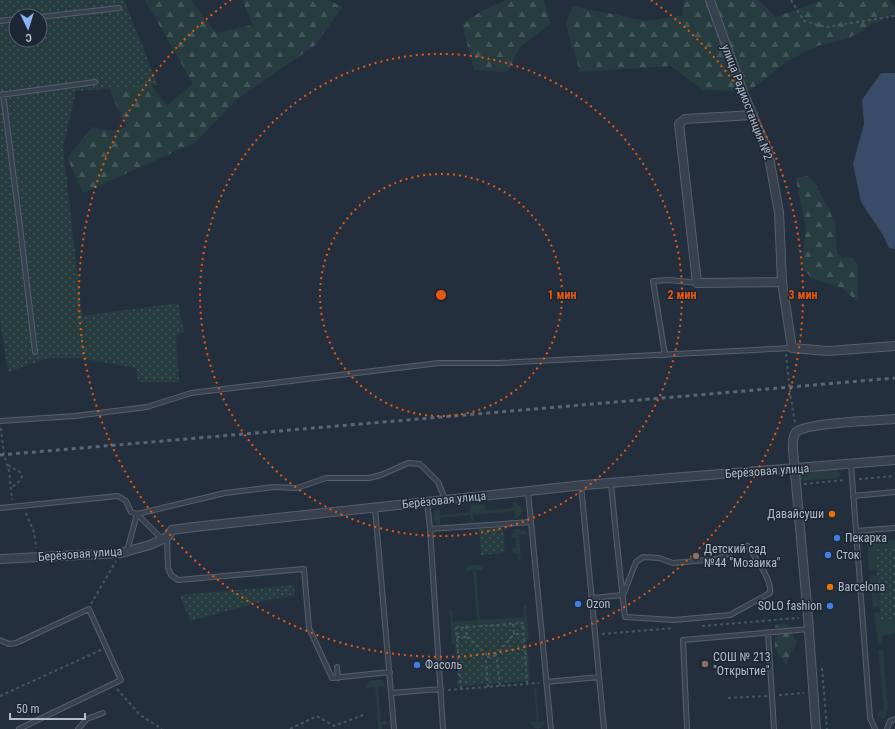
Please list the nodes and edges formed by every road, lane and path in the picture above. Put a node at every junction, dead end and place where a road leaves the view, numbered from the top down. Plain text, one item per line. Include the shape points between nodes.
1 (710, 0) edge
2 (791, 0) edge
3 (119, 8) dead end
4 (48, 16) edge
5 (895, 16) edge
6 (95, 82) dead end
7 (1, 94) edge
8 (753, 115) junction
9 (782, 282) junction
10 (697, 284) junction
11 (895, 346) edge
12 (792, 348) junction
13 (35, 352) dead end
14 (665, 355) junction
15 (788, 359) dead end
16 (895, 419) edge
17 (0, 422) edge
18 (796, 424) dead end
19 (895, 460) edge
20 (7, 464) junction
21 (851, 464) junction
22 (795, 468) junction
23 (611, 483) junction
24 (581, 485) junction
25 (11, 488) junction
26 (528, 492) junction
27 (895, 492) edge
28 (853, 496) junction
29 (445, 500) junction
30 (427, 502) junction
31 (18, 507) junction
32 (0, 508) edge
33 (375, 508) junction
34 (137, 514) junction
35 (531, 522) junction
36 (895, 528) edge
37 (430, 529) junction
38 (856, 531) junction
39 (165, 538) junction
40 (124, 552) junction
41 (37, 557) junction
42 (0, 559) edge
43 (622, 595) junction
44 (592, 598) junction
45 (89, 609) junction
46 (513, 624) junction
47 (466, 627) junction
48 (809, 629) junction
49 (768, 633) junction
50 (514, 634) junction
51 (524, 634) junction
52 (457, 637) junction
53 (467, 637) junction
54 (0, 640) edge
55 (106, 647) junction
56 (489, 656) junction
57 (495, 656) junction
58 (337, 667) dead end
59 (390, 672) junction
60 (599, 677) junction
61 (338, 678) junction
62 (546, 682) junction
63 (113, 684) junction
64 (527, 684) junction
65 (500, 686) junction
66 (488, 687) junction
67 (461, 689) junction
68 (441, 690) junction
69 (391, 693) junction
70 (0, 696) edge
71 (102, 713) dead end
72 (366, 714) dead end
73 (895, 719) edge
74 (22, 728) edge
75 (78, 729) edge
76 (162, 729) edge
77 (290, 729) edge
78 (394, 729) edge
79 (443, 729) edge
80 (551, 729) edge
81 (604, 729) edge
82 (688, 729) edge
83 (774, 729) edge
84 (816, 729) edge
85 (875, 729) edge
86 (887, 729) edge

1 - 8 street, улица Радиостанция №2
2 - 5 path via 804,21 826,27
3 - 4 lane
6 - 7 lane
7 - 13 lane
8 - 9 street, улица Радиостанция №2 via 768,152 778,205
8 - 10 street via 685,119 679,124
9 - 10 street
9 - 12 street, улица Радиостанция №2
10 - 14 lane via 670,280 653,281
11 - 12 street via 828,351
12 - 14 lane
14 - 17 lane via 498,363 439,363 191,393 147,407
15 - 18 path via 790,393
16 - 22 street via 805,428 797,432 794,438
17 - 20 path
19 - 21 street, Берёзовая улица
20 - 25 path
20 - 25 path via 22,476
21 - 22 street, Берёзовая улица
21 - 28 lane
22 - 23 street, Берёзовая улица
22 - 48 street
23 - 24 street, Берёзовая улица
23 - 43 lane
24 - 26 street, Берёзовая улица
24 - 44 lane
25 - 31 path via 12,500
26 - 29 street, Берёзовая улица
26 - 35 lane
27 - 28 lane
28 - 38 lane
29 - 30 street, Берёзовая улица
29 - 34 lane via 438,482 420,464 408,463 369,478 326,478 297,488 274,487 225,493
30 - 33 street, Берёзовая улица
30 - 37 lane
31 - 32 lane
31 - 34 lane via 118,496 126,501 131,512
31 - 41 path via 28,514 34,532
33 - 39 street, Берёзовая улица via 172,530
33 - 59 lane
34 - 39 lane
34 - 40 lane
35 - 37 lane
35 - 62 lane
36 - 38 lane
37 - 68 lane
38 - 85 lane via 870,718
39 - 40 street, Берёзовая улица
39 - 61 lane via 168,568 171,575 178,580 304,568 309,628 332,678
40 - 41 street, Берёзовая улица
40 - 45 path
41 - 42 street, Берёзовая улица
43 - 43 lane via 625,617 674,620 730,615 770,593 771,588 748,546 744,546 718,559 673,563 659,558 643,557 636,562
43 - 44 lane
44 - 60 lane
45 - 54 lane via 16,643 9,644
45 - 55 lane
46 - 47 path
46 - 50 path
46 - 51 path via 523,623
47 - 52 path via 456,628
47 - 53 path
48 - 49 lane
48 - 84 street
49 - 82 lane via 683,640
49 - 83 lane
50 - 51 path
50 - 57 path
51 - 64 path
52 - 53 path
52 - 67 path
53 - 56 path
55 - 63 lane via 121,680
55 - 70 path
56 - 57 path
56 - 66 path via 486,659
57 - 65 path via 498,659
58 - 61 lane
59 - 61 lane
59 - 69 lane
60 - 62 lane
60 - 81 lane
62 - 64 path
62 - 80 lane
63 - 74 lane
63 - 76 path via 140,714
64 - 65 path
65 - 66 path
66 - 67 path
67 - 68 path
68 - 69 lane
68 - 79 lane
69 - 78 lane
71 - 75 lane via 87,719
72 - 77 path via 334,726 318,716
73 - 86 lane via 890,721

